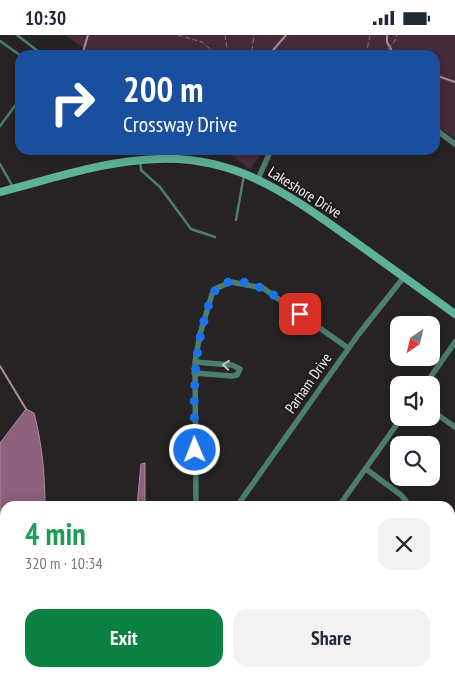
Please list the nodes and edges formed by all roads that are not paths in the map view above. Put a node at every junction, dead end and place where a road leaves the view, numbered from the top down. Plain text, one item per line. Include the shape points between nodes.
1 (17, 35) edge
2 (0, 41) edge
3 (36, 50) edge
4 (15, 52) edge
5 (15, 106) edge
6 (0, 126) edge
7 (440, 133) edge
8 (455, 144) edge
9 (269, 155) edge
10 (139, 160) junction
11 (0, 163) edge
12 (244, 173) junction
13 (258, 179) junction
14 (14, 188) junction
15 (0, 192) edge
16 (236, 220) dead end
17 (215, 237) dead end
18 (404, 277) junction
19 (455, 314) edge
20 (455, 343) edge
21 (348, 348) junction
22 (195, 362) junction
23 (194, 373) junction
24 (431, 376) edge
25 (440, 416) edge
26 (396, 426) edge
27 (455, 427) edge
28 (366, 469) junction
29 (196, 501) edge
30 (241, 501) edge
31 (343, 501) edge
32 (406, 501) edge

1 - 3 lane
2 - 4 lane
5 - 6 lane
7 - 8 street
9 - 13 street
10 - 12 main road, Lakeshore Drive via 195,161
10 - 14 main road, Lakeshore Drive
10 - 17 lane via 141,170 160,187 191,229
11 - 14 lane
12 - 13 main road, Lakeshore Drive
12 - 16 lane
13 - 18 main road, Lakeshore Drive via 299,202
14 - 15 main road, Lakeshore Drive
18 - 19 main road, Lakeshore Drive
18 - 21 street, Parham Drive
20 - 24 street
21 - 22 street via 263,288 227,282 212,295
21 - 30 street, Parham Drive
22 - 23 street
23 -> 22 street via 232,376 237,375 240,369 232,365
23 - 29 street
25 - 27 street
26 - 28 street
28 - 31 street
28 - 32 street

